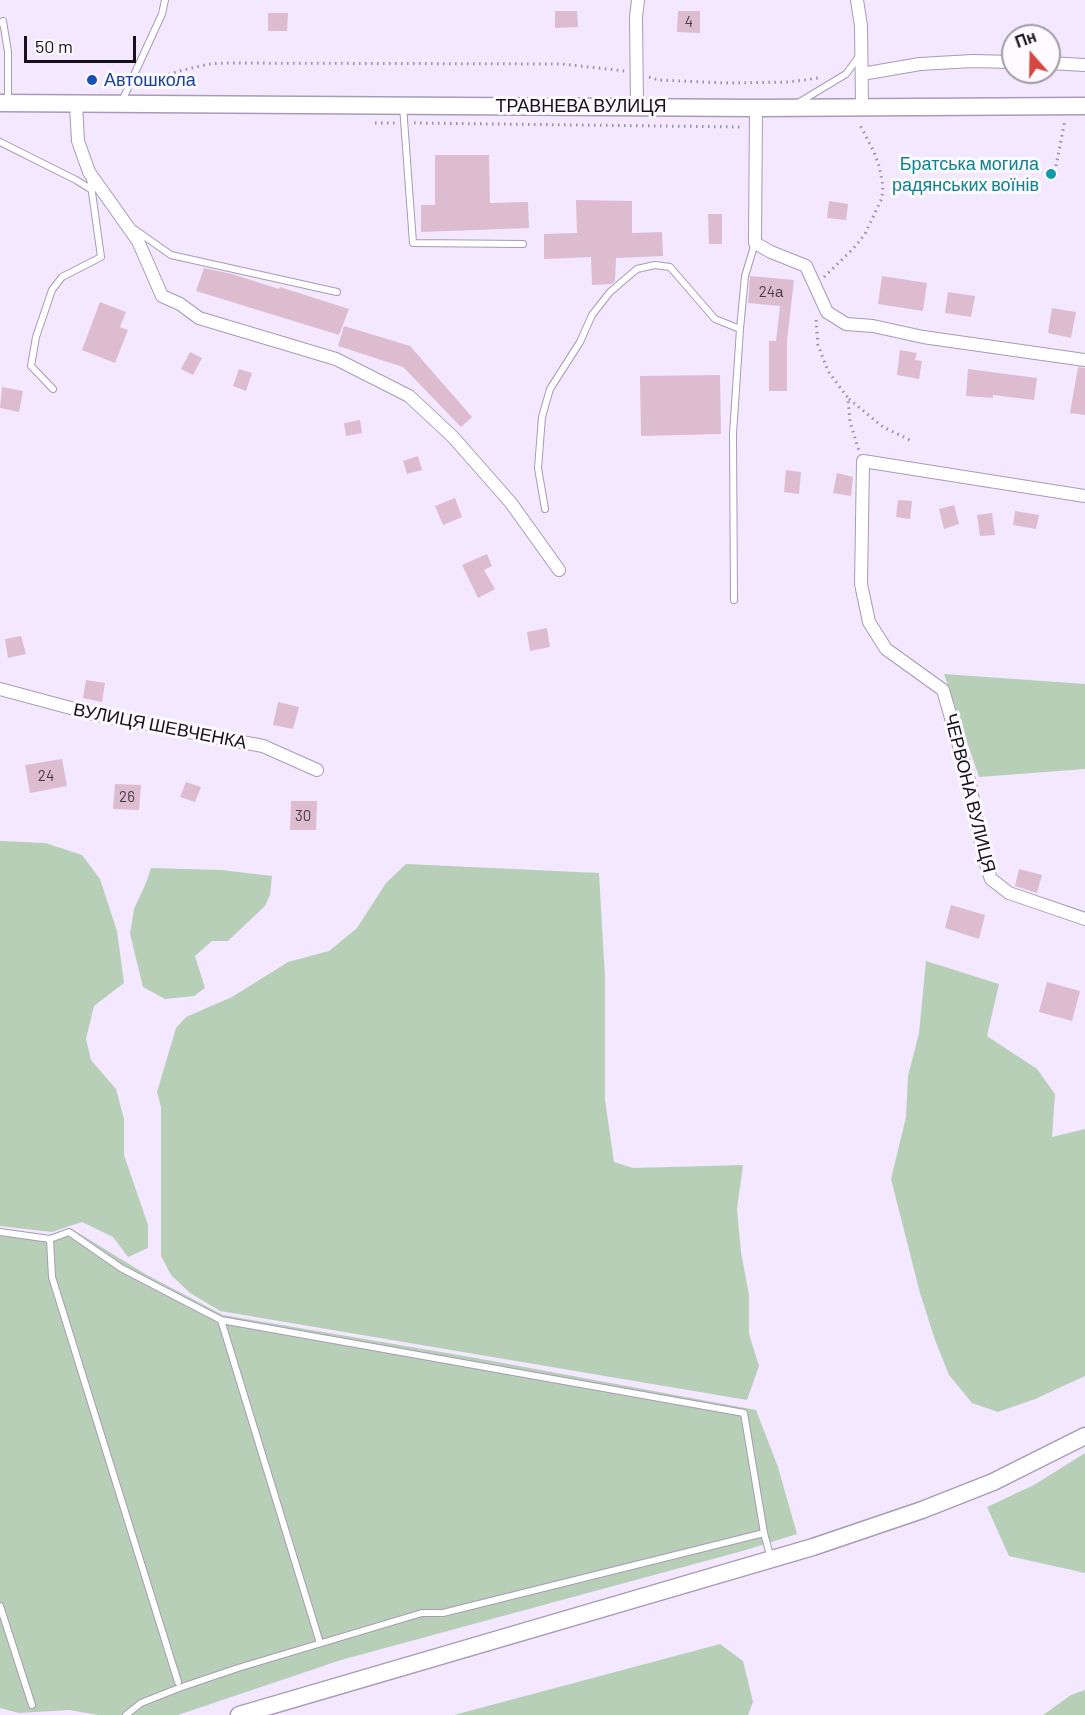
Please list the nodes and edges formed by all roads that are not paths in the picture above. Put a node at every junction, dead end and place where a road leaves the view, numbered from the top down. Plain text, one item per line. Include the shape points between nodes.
1 (165, 0) edge
2 (638, 0) edge
3 (857, 0) edge
4 (0, 23) edge
5 (861, 54) junction
6 (1001, 62) edge
7 (1061, 63) edge
8 (1085, 64) edge
9 (862, 74) junction
10 (124, 97) junction
11 (4, 103) edge
12 (1084, 104) edge
13 (76, 105) junction
14 (403, 105) junction
15 (637, 107) junction
16 (789, 107) junction
17 (855, 107) junction
18 (756, 108) junction
19 (0, 142) edge
20 (89, 172) junction
21 (92, 190) junction
22 (127, 225) junction
23 (755, 243) junction
24 (523, 244) dead end
25 (337, 292) dead end
26 (740, 329) junction
27 (1085, 360) edge
28 (53, 389) dead end
29 (1085, 496) edge
30 (545, 509) dead end
31 (560, 570) dead end
32 (734, 600) dead end
33 (0, 689) edge
34 (317, 770) dead end
35 (1085, 919) edge
36 (0, 1232) edge
37 (50, 1239) junction
38 (221, 1320) junction
39 (1085, 1436) edge
40 (764, 1533) junction
41 (771, 1559) junction
42 (0, 1606) edge
43 (320, 1643) junction
44 (177, 1682) dead end
45 (32, 1705) dead end
46 (126, 1715) edge
47 (239, 1715) edge

1 - 10 lane
2 - 15 street
3 - 5 street
4 - 11 lane via 3,21 8,52
5 - 9 street
5 - 16 lane via 846,74
6 - 9 street via 920,64
7 - 8 street
9 - 17 street
10 - 13 street, ТРАВНЕВА ВУЛИЦЯ
10 - 14 street, ТРАВНЕВА ВУЛИЦЯ
11 - 13 street, ТРАВНЕВА ВУЛИЦЯ
12 - 17 street, ТРАВНЕВА ВУЛИЦЯ
13 - 20 street via 78,141
14 - 15 street, ТРАВНЕВА ВУЛИЦЯ
14 - 24 lane via 413,243
15 - 18 street, ТРАВНЕВА ВУЛИЦЯ
16 - 17 street, ТРАВНЕВА ВУЛИЦЯ
16 - 18 street, ТРАВНЕВА ВУЛИЦЯ
18 - 23 street
19 - 21 lane
20 - 21 lane
20 - 22 street
21 - 28 lane via 101,256 62,277 52,290 36,337 31,366
22 - 25 lane via 171,255
22 - 31 street via 162,296 199,318 336,359 409,396 461,445 511,503
23 - 26 lane via 745,276
23 - 27 street via 806,266 826,312 846,324
26 - 30 lane via 715,319 670,267 637,269 610,292 591,315 580,342 550,389 542,417 538,468
26 - 32 lane via 733,434
29 - 35 street, ЧЕРВОНА ВУЛИЦЯ via 863,461 861,584 869,622 886,649 943,690 970,784 991,879 1009,894
33 - 34 street, ВУЛИЦЯ ШЕВЧЕНКА via 93,714 263,746
36 - 37 lane
37 - 38 lane via 69,1232 122,1268
37 - 44 lane via 52,1277
38 - 40 lane via 744,1413
38 - 43 lane
39 - 41 street via 993,1482
40 - 41 lane
40 - 43 lane via 443,1613 422,1613
41 - 47 street
42 - 45 lane
43 - 46 lane via 179,1688 141,1703

